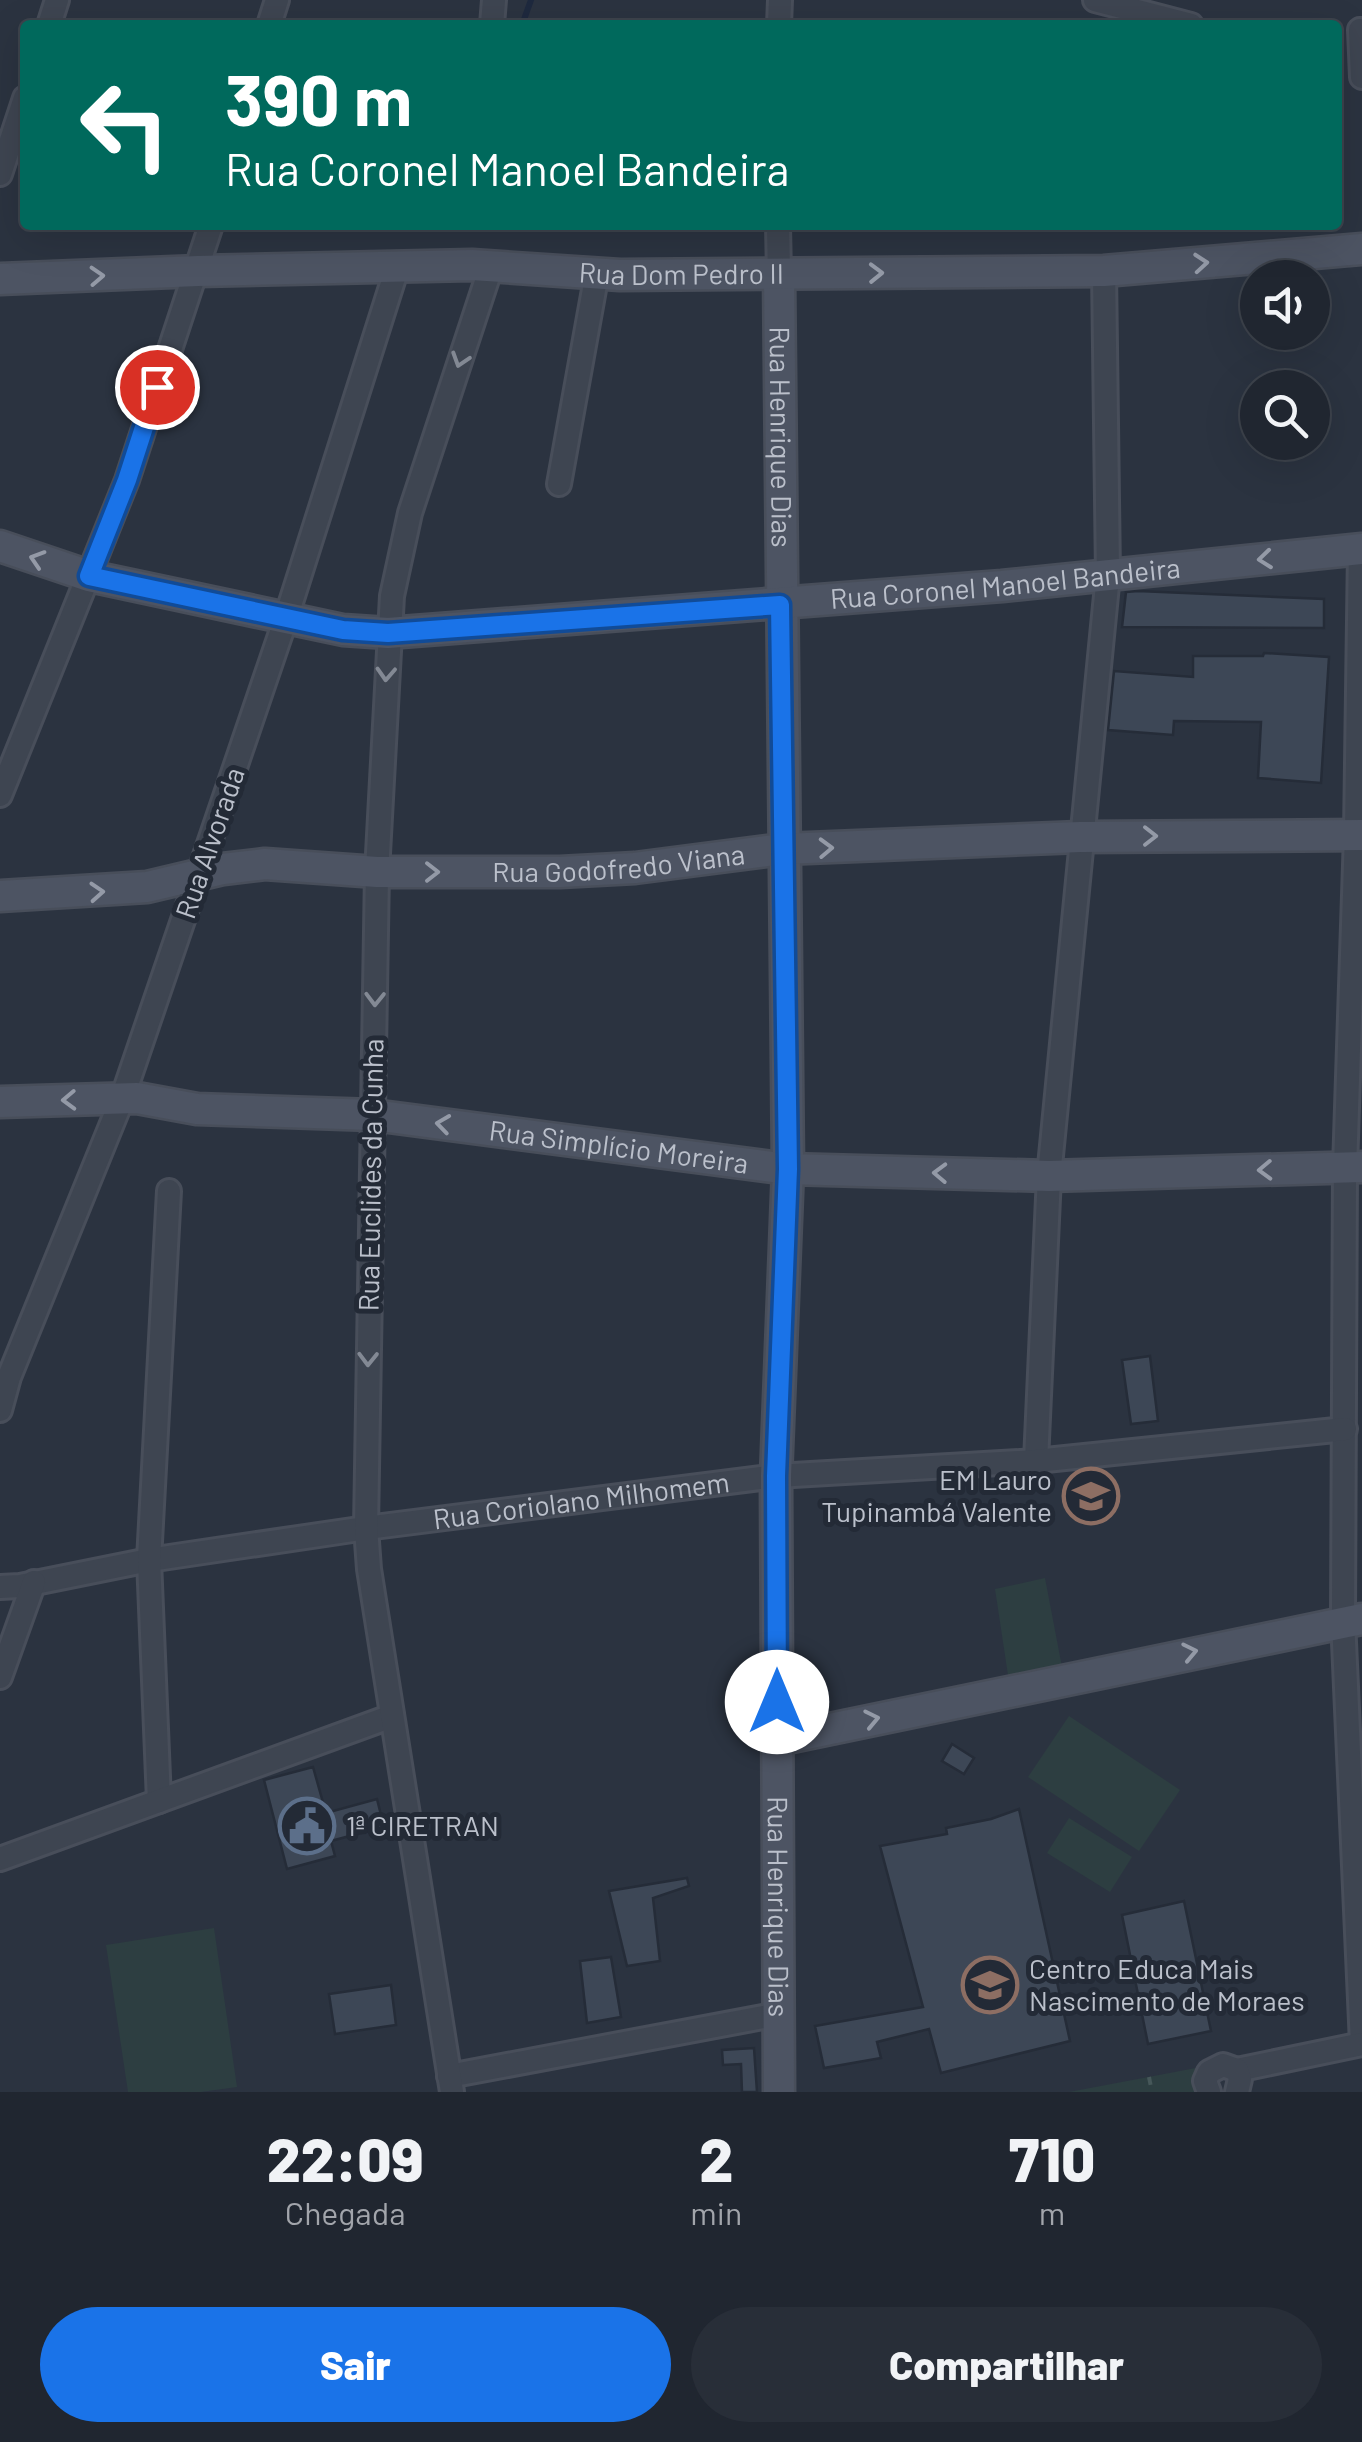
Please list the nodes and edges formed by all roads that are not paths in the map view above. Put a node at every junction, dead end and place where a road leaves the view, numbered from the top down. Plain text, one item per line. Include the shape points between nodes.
1 (1094, 0) edge
2 (1172, 20) edge
3 (1353, 30) edge
4 (1362, 77) edge
5 (20, 113) edge
6 (0, 174) edge
7 (210, 230) edge
8 (778, 230) edge
9 (1362, 249) edge
10 (481, 266) junction
11 (407, 267) junction
12 (198, 271) junction
13 (1104, 271) junction
14 (597, 273) junction
15 (779, 274) junction
16 (0, 279) edge
17 (559, 484) dead end
18 (0, 546) edge
19 (1361, 550) edge
20 (1108, 574) junction
21 (89, 576) junction
22 (780, 605) junction
23 (294, 620) junction
24 (388, 633) junction
25 (0, 796) edge
26 (1359, 835) edge
27 (1080, 837) junction
28 (783, 849) junction
29 (211, 872) junction
30 (377, 872) junction
31 (0, 896) edge
32 (130, 1098) junction
33 (0, 1102) edge
34 (373, 1114) junction
35 (1353, 1167) edge
36 (788, 1169) junction
37 (1049, 1176) junction
38 (169, 1191) dead end
39 (5, 1377) edge
40 (0, 1410) edge
41 (1345, 1429) junction
42 (1036, 1461) junction
43 (776, 1476) junction
44 (366, 1528) junction
45 (149, 1560) junction
46 (18, 1585) edge
47 (1352, 1619) edge
48 (0, 1677) edge
49 (392, 1716) junction
50 (777, 1740) junction
51 (159, 1802) junction
52 (0, 1859) edge
53 (1360, 1985) edge
54 (779, 2014) junction
55 (1362, 2044) edge
56 (1237, 2081) edge
57 (450, 2084) edge
58 (780, 2092) edge
59 (1209, 2092) edge

1 - 2 street
3 - 4 street
5 - 6 street
7 - 12 street
8 - 15 street, Rua Henrique Dias
13 -> 9 street, Rua Dom Pedro II
10 - 11 street, Rua Dom Pedro II
10 - 14 street, Rua Dom Pedro II
10 -> 24 street, Rua Euclides da Cunha via 398,558
11 - 12 street, Rua Dom Pedro II
11 - 23 street, Rua Alvorada
16 -> 12 street, Rua Dom Pedro II
12 - 21 street
15 -> 13 street, Rua Dom Pedro II
13 - 20 street
14 - 15 street, Rua Dom Pedro II
14 - 17 street
15 - 22 street, Rua Henrique Dias
21 -> 18 street, Rua Coronel Manoel Bandeira
19 -> 20 street, Rua Coronel Manoel Bandeira
19 - 26 street
20 - 22 street, Rua Coronel Manoel Bandeira
20 - 27 street
21 - 23 street, Rua Coronel Manoel Bandeira
21 - 25 street
22 - 24 street, Rua Coronel Manoel Bandeira
22 - 28 street, Rua Henrique Dias
23 - 24 street, Rua Coronel Manoel Bandeira
23 - 29 street, Rua Alvorada
24 -> 30 street, Rua Euclides da Cunha
27 -> 26 street, Rua Godofredo Viana
26 - 35 street
28 -> 27 street, Rua Godofredo Viana
27 - 37 street
30 -> 28 street, Rua Godofredo Viana via 636,868
28 - 36 street, Rua Henrique Dias
29 - 30 street, Rua Godofredo Viana via 265,864
31 -> 29 street, Rua Godofredo Viana via 131,889
29 - 32 street, Rua Alvorada
30 -> 34 street, Rua Euclides da Cunha
32 -> 33 street, Rua Simplício Moreira
32 - 34 street, Rua Simplício Moreira via 197,1109
32 - 39 street, Rua Alvorada
36 -> 34 street, Rua Simplício Moreira
34 -> 44 street, Rua Euclides da Cunha
35 -> 37 street, Rua Simplício Moreira
35 - 41 street
37 -> 36 street, Rua Simplício Moreira
36 - 43 street, Rua Henrique Dias
37 - 42 street
38 - 45 street
39 - 40 street, Rua Alvorada
41 - 42 street, Rua Coriolano Milhomem
41 - 47 street
42 - 43 street, Rua Coriolano Milhomem
43 - 44 street, Rua Coriolano Milhomem
43 - 50 street, Rua Henrique Dias
44 - 45 street, Rua Coriolano Milhomem
44 - 49 street, Rua Euclides da Cunha
45 - 46 street, Rua Coriolano Milhomem
45 - 51 street
46 - 48 street
50 -> 47 street
47 - 53 street
49 - 51 street
49 - 57 street, Rua Euclides da Cunha
50 - 54 street, Rua Henrique Dias
51 - 52 street
53 - 55 street
54 - 57 street
54 - 58 street, Rua Henrique Dias
55 - 56 street
56 - 59 street via 1229,2065 1214,2067 1205,2081

